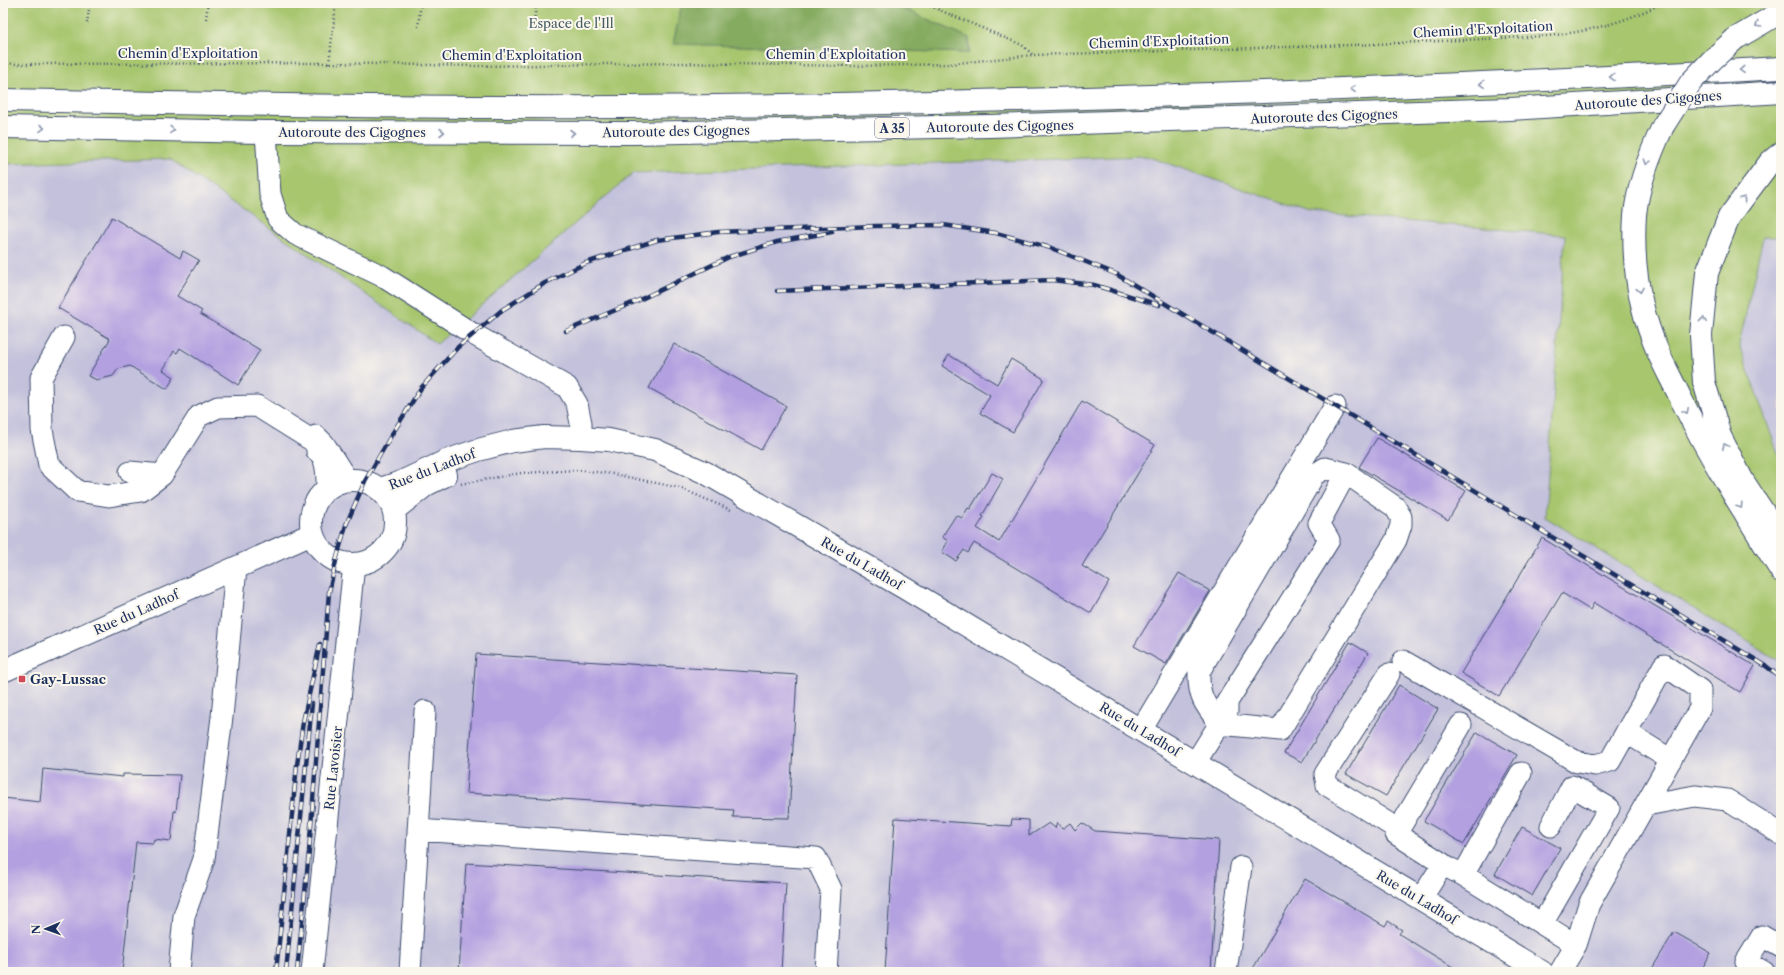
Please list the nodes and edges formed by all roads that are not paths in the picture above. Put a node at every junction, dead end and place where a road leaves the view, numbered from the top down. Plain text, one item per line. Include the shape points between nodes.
1 (1781, 12) edge
2 (1781, 68) edge
3 (1781, 92) edge
4 (3, 100) edge
5 (3, 127) edge
6 (266, 132) junction
7 (1781, 153) edge
8 (64, 337) dead end
9 (239, 405) junction
10 (1335, 406) dead end
11 (582, 438) junction
12 (130, 472) dead end
13 (1346, 473) junction
14 (162, 475) junction
15 (347, 480) junction
16 (1735, 482) junction
17 (327, 489) junction
18 (380, 489) junction
19 (736, 490) junction
20 (394, 510) junction
21 (1769, 530) edge
22 (312, 534) junction
23 (354, 564) junction
24 (236, 568) junction
25 (1781, 571) edge
26 (3, 671) edge
27 (425, 710) dead end
28 (1220, 724) junction
29 (1461, 725) dead end
30 (1141, 730) junction
31 (1626, 732) junction
32 (1671, 760) junction
33 (1195, 763) junction
34 (1521, 774) dead end
35 (1646, 805) junction
36 (1551, 826) dead end
37 (418, 830) junction
38 (1399, 830) junction
39 (1781, 834) edge
40 (1443, 864) junction
41 (1240, 867) dead end
42 (1463, 875) junction
43 (1420, 899) junction
44 (1542, 924) junction
45 (1576, 945) junction
46 (1781, 947) edge
47 (179, 972) edge
48 (312, 972) edge
49 (410, 972) edge
50 (826, 972) edge
51 (1226, 972) edge
52 (1542, 972) edge
53 (1560, 972) edge
54 (1764, 972) edge

1 -> 16 main road, bridge via 1735,39 1691,82 1663,126 1647,160 1635,214 1635,262 1643,306 1657,351 1699,437
2 -> 4 main road, Autoroute des Cigognes / A 35 via 1339,90 989,101 632,107 448,107
6 -> 3 main road, Autoroute des Cigognes / A 35 via 634,133 990,126 1510,109
5 -> 6 main road, Autoroute des Cigognes / A 35
6 - 11 street via 270,194 278,219 295,234 382,276 473,334 567,387 577,404
16 -> 7 main road via 1704,382 1701,335 1707,273 1729,216 1770,162
8 - 14 street via 41,378 42,430 49,465 77,492 109,496 141,491
9 - 14 street via 218,407 199,416
9 - 15 street via 249,399 258,399 306,426 324,444
9 - 17 street via 257,406 313,441 326,467
10 - 30 street
11 - 18 main road, Rue du Ladhof via 544,437 485,448 446,461
11 - 19 main road, Rue du Ladhof via 609,440 655,450
12 - 14 street
13 - 28 street via 1319,523 1329,540 1227,702 1228,712
13 - 28 street via 1325,468 1314,475 1199,672 1198,688 1203,702
13 - 28 street via 1395,507 1401,517 1396,540 1280,730
15 - 17 main road via 334,483
15 - 18 main road via 365,481
16 - 21 main road
17 - 22 main road via 319,496 311,515
18 - 20 main road
19 - 20 main road, Rue du Ladhof via 653,460 584,450 537,452 480,463 445,476 426,485
19 - 30 main road, Rue du Ladhof
20 - 23 main road via 396,527 390,544 374,559
21 - 25 main road
22 - 23 main road via 327,555 336,561
22 - 24 main road, Rue du Ladhof
23 - 48 street, Rue Lavoisier
24 - 26 main road, Rue du Ladhof
24 - 47 street via 222,717 204,859 184,916
27 - 37 street
28 - 33 street
29 - 38 street
30 - 33 main road, Rue du Ladhof
31 - 32 street
31 - 32 street via 1664,665 1700,690 1700,708
31 - 38 street via 1610,761 1595,764 1577,762 1396,668 1325,774 1327,785
32 - 35 street
33 - 43 main road, Rue du Ladhof
34 - 42 street
35 - 39 street via 1695,796 1727,800
35 - 45 street via 1589,904
36 - 44 street via 1572,786 1609,808
37 - 49 street
37 - 50 street via 816,858 832,889
38 - 40 street via 1396,834
40 - 42 street
40 - 43 street
41 - 51 street
42 - 44 street
43 - 52 main road, Rue du Ladhof
44 - 45 street
45 - 53 street
46 - 54 street via 1762,936 1746,962

